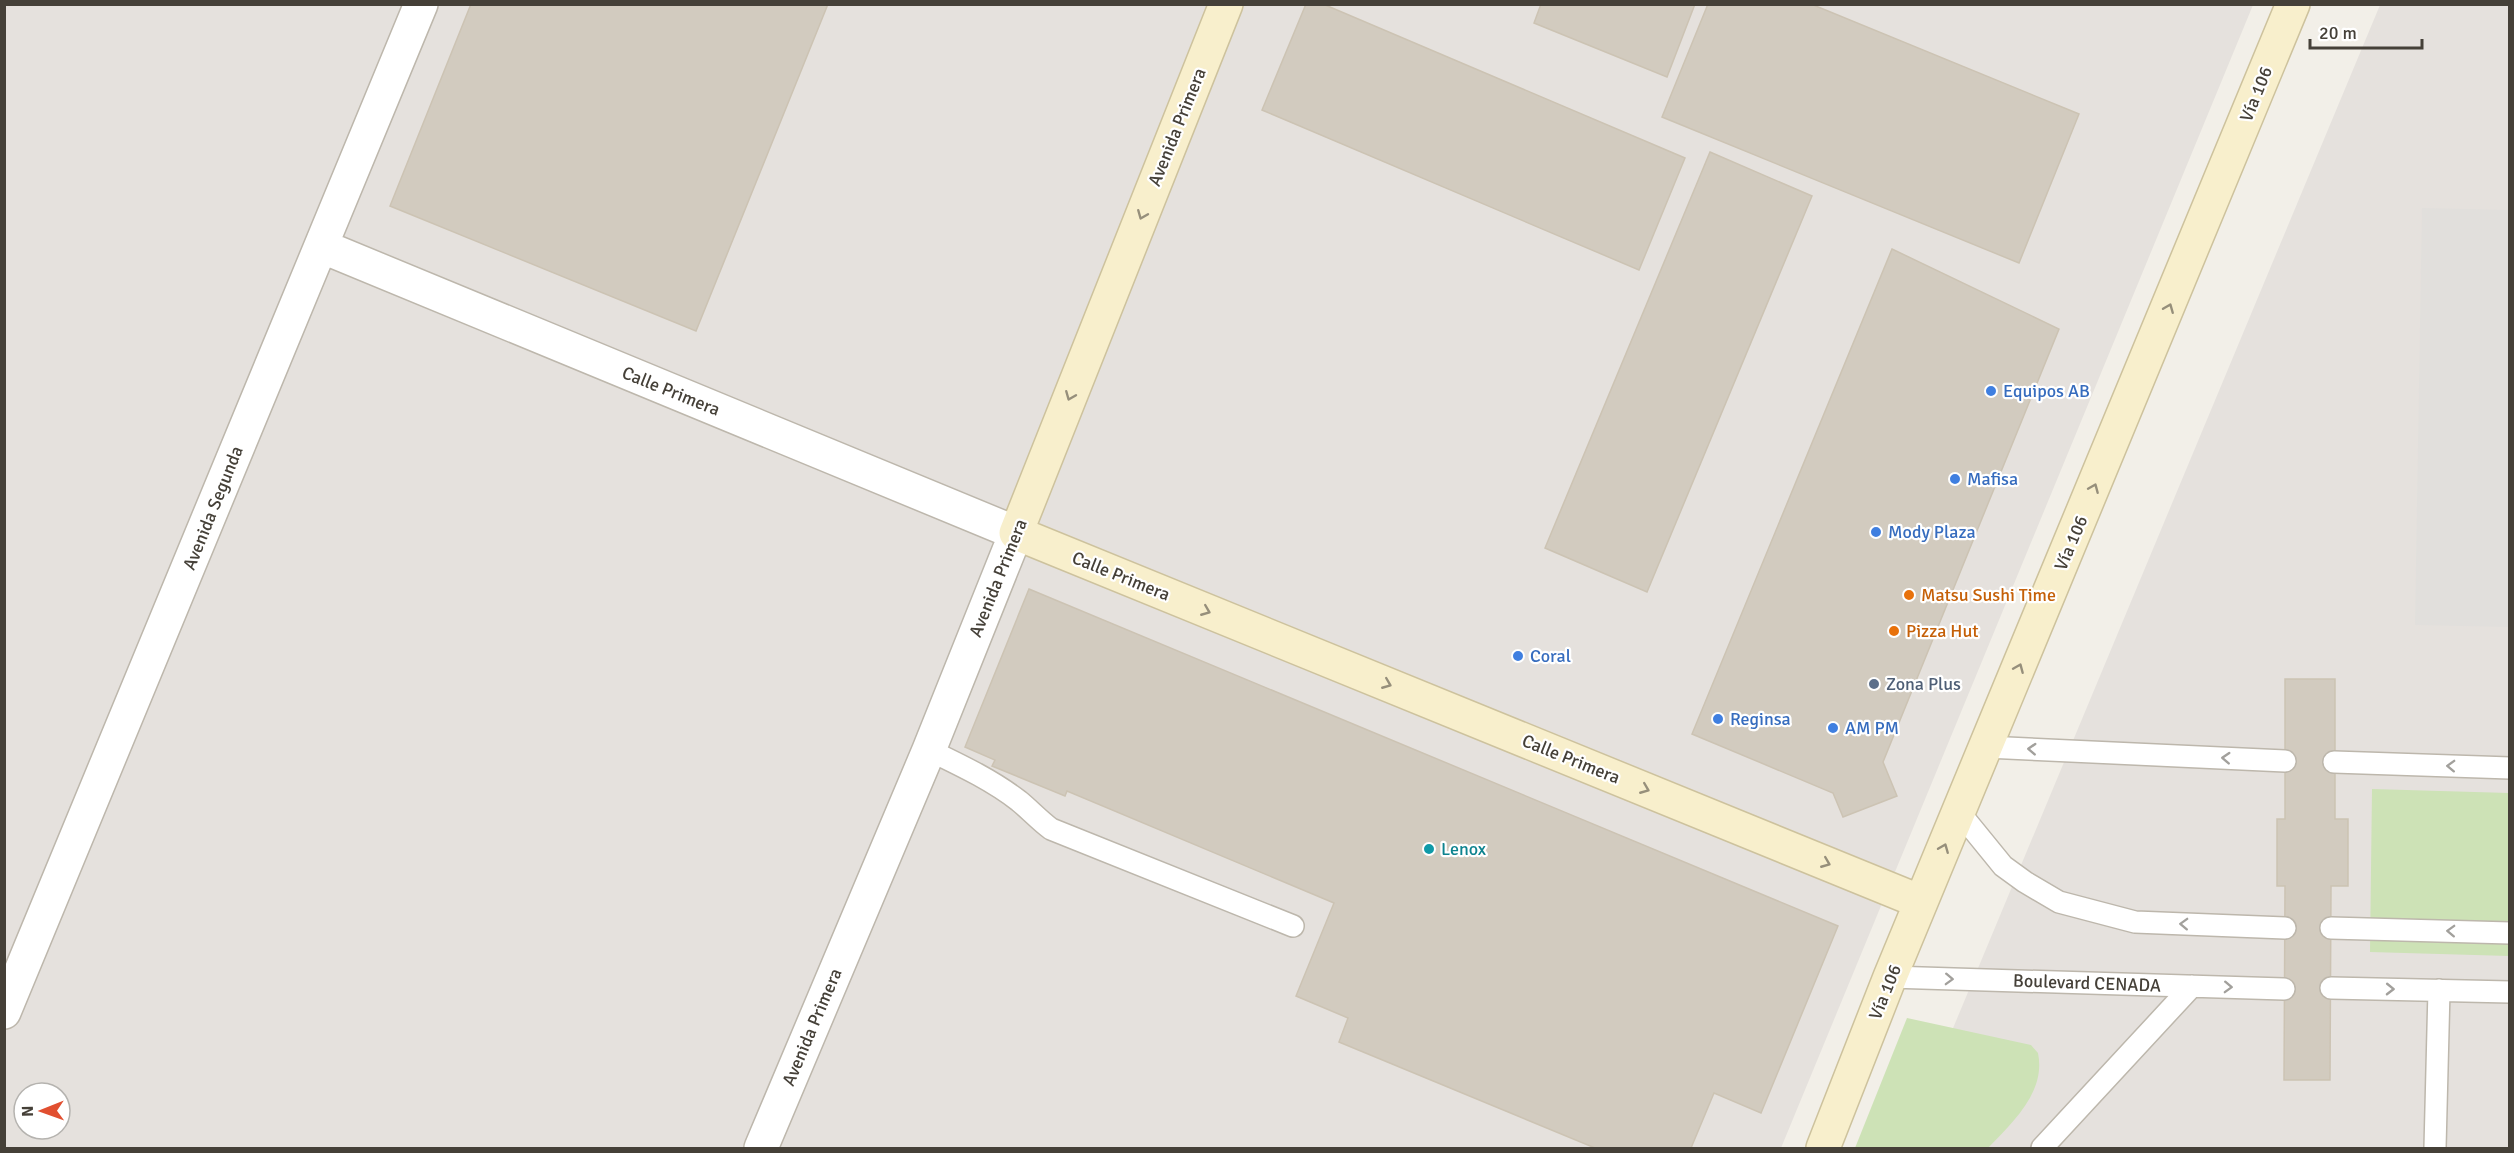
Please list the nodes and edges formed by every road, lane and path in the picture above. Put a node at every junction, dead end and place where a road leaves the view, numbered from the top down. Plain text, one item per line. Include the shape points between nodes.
1 (421, 4) edge
2 (1226, 4) edge
3 (2293, 4) edge
4 (321, 246) junction
5 (1016, 533) junction
6 (1986, 747) junction
7 (929, 750) junction
8 (2285, 761) dead end
9 (2334, 762) dead end
10 (2510, 768) edge
11 (1959, 812) junction
12 (1921, 902) junction
13 (1293, 926) dead end
14 (2331, 927) dead end
15 (2285, 928) dead end
16 (2510, 933) edge
17 (1890, 977) junction
18 (2192, 986) junction
19 (2331, 988) dead end
20 (2284, 989) dead end
21 (2439, 990) junction
22 (2510, 992) edge
23 (4, 1012) edge
24 (761, 1149) edge
25 (1823, 1149) edge
26 (2042, 1149) edge
27 (2434, 1149) edge

1 - 4 street, Avenida Segunda
2 -> 5 street, Avenida Primera
6 -> 3 street, Vía 106
4 - 5 street, Calle Primera
4 - 23 street, Avenida Segunda
5 - 7 street, Avenida Primera
5 -> 12 street, Calle Primera
8 -> 6 lane
6 - 11 street, Vía 106
7 - 13 lane via 978,774 1051,829
7 - 24 street, Avenida Primera
10 -> 9 lane
12 -> 11 street, Vía 106
15 -> 11 lane via 2135,922 2059,902 2003,866
12 - 17 street, Vía 106
16 -> 14 lane
17 -> 18 lane, Boulevard CENADA
17 - 25 street, Vía 106
18 -> 20 lane, Boulevard CENADA
18 - 26 lane
19 -> 21 lane
21 - 22 lane
21 - 27 lane

